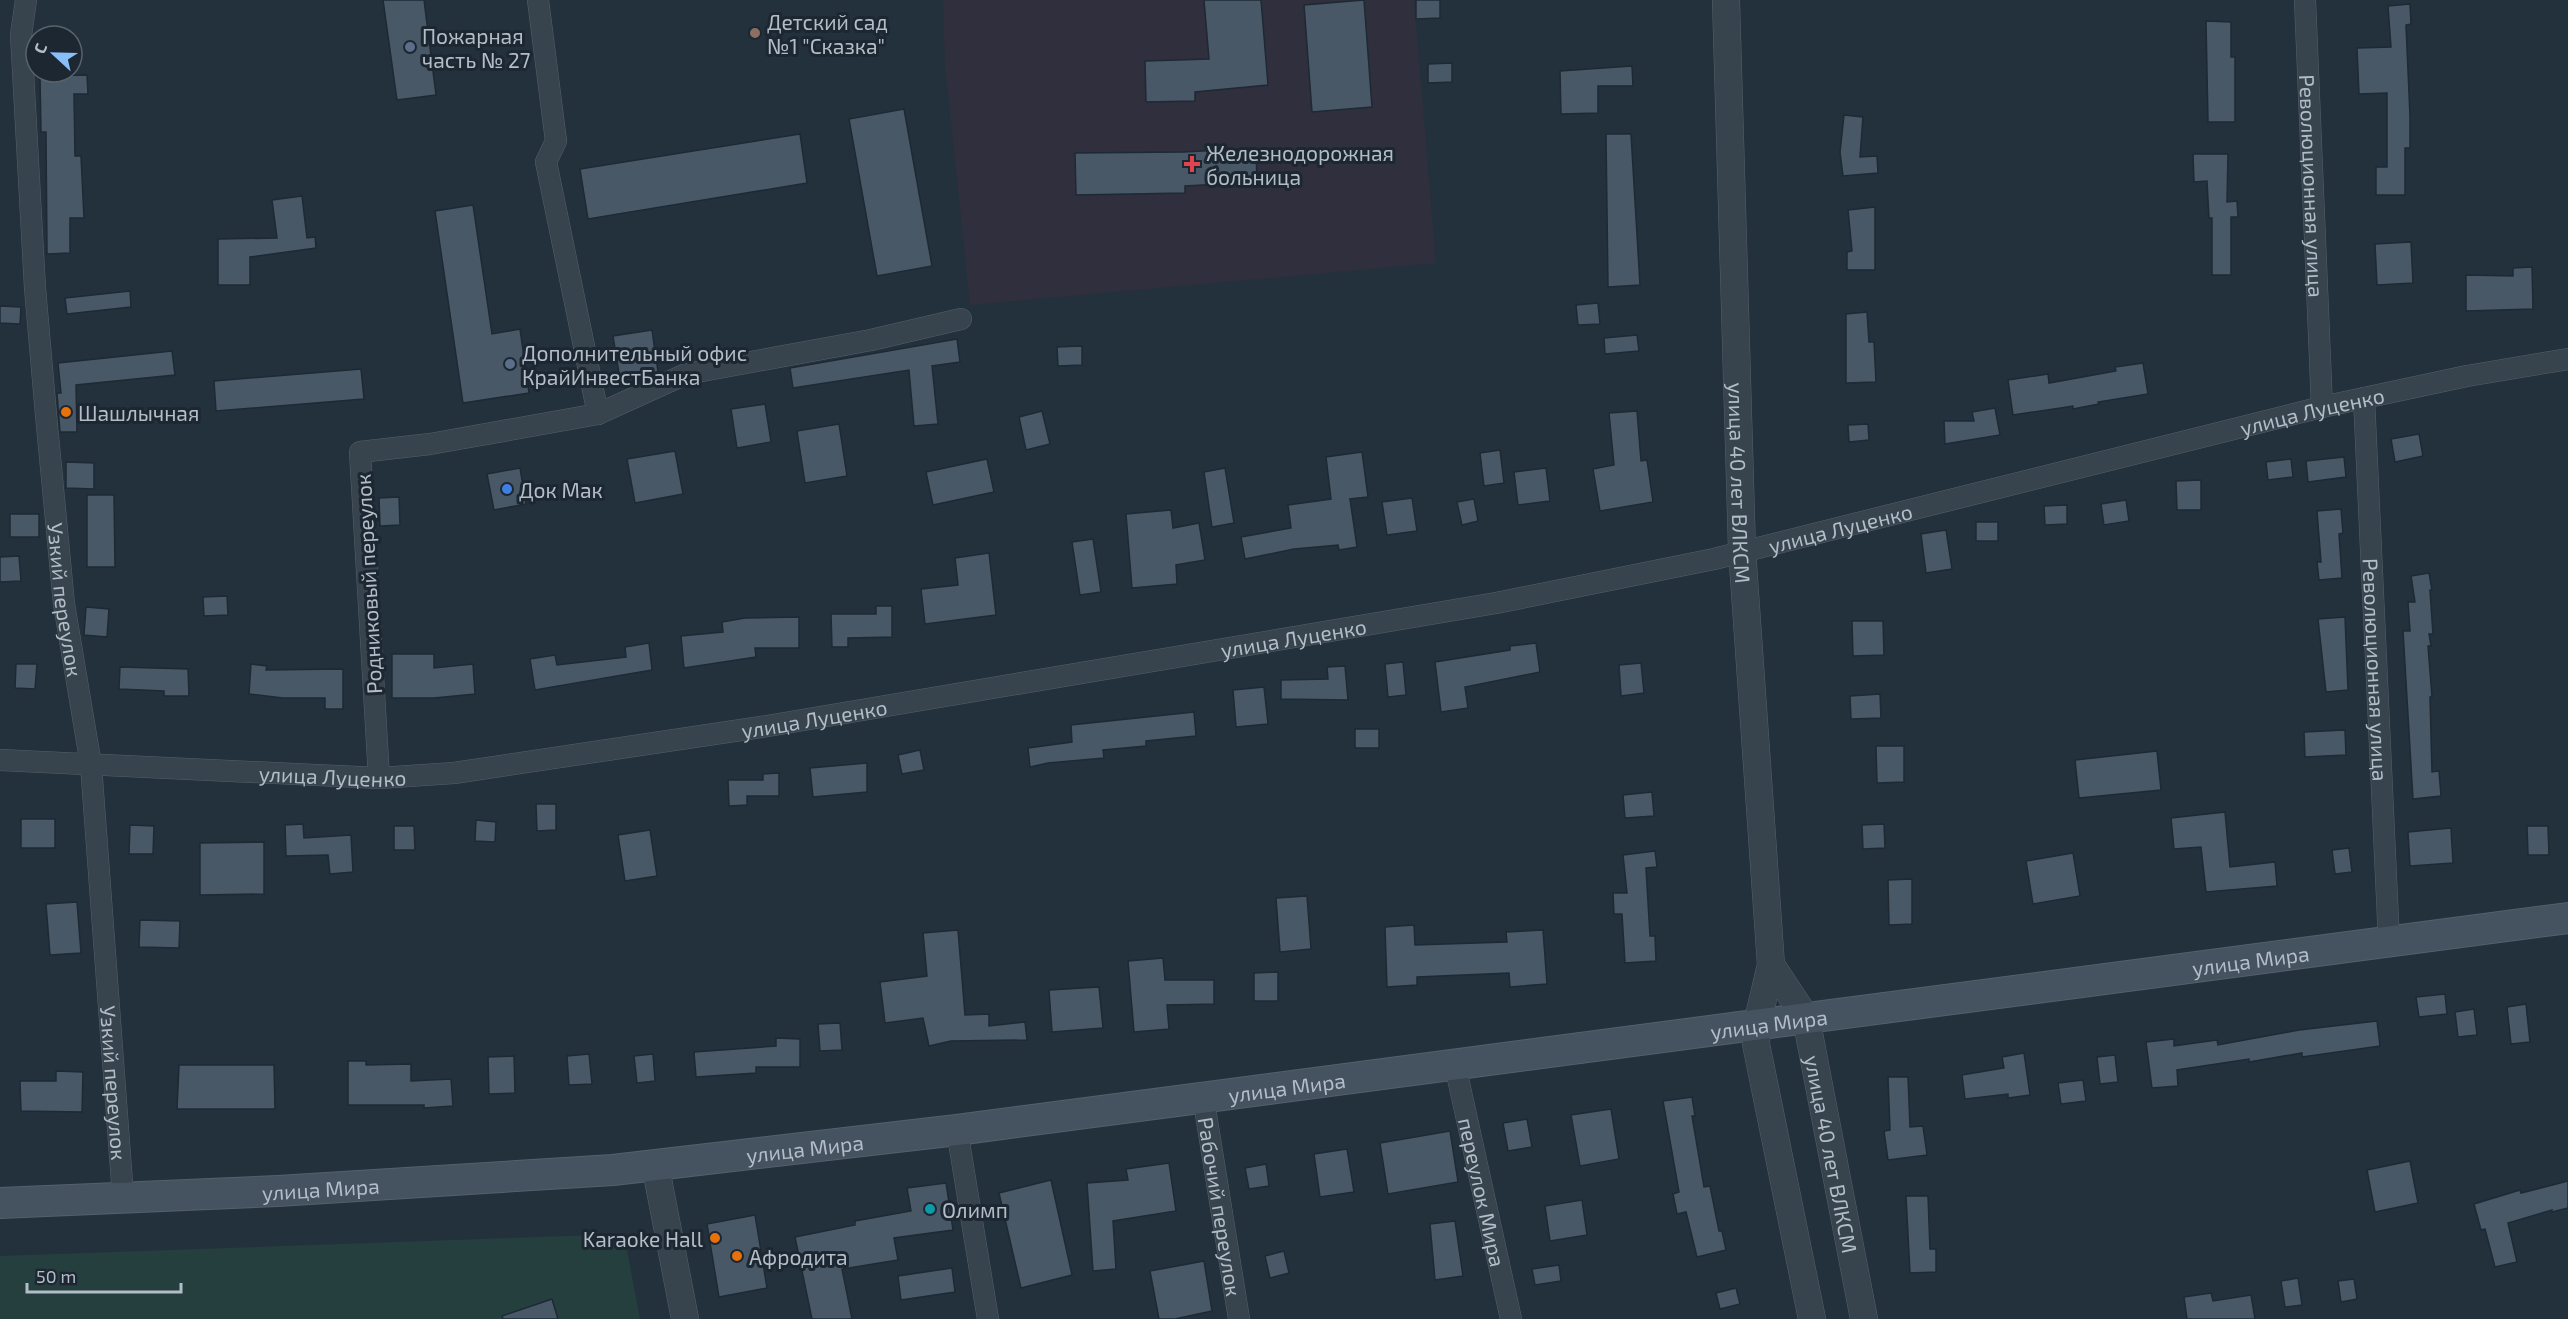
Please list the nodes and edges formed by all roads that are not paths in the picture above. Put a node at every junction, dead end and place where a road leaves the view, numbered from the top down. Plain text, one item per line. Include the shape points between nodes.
1 (26, 0) edge
2 (538, 0) edge
3 (1726, 0) edge
4 (2305, 0) edge
5 (961, 319) dead end
6 (2568, 359) edge
7 (2364, 398) junction
8 (2322, 407) junction
9 (598, 414) junction
10 (1743, 550) junction
11 (0, 760) edge
12 (91, 765) junction
13 (379, 778) junction
14 (2568, 918) edge
15 (2389, 942) junction
16 (1771, 965) junction
17 (1806, 1018) junction
18 (1757, 1024) junction
19 (1455, 1065) junction
20 (1203, 1096) junction
21 (957, 1130) junction
22 (655, 1164) junction
23 (123, 1196) junction
24 (0, 1203) edge
25 (685, 1319) edge
26 (988, 1319) edge
27 (1239, 1319) edge
28 (1511, 1319) edge
29 (1812, 1319) edge
30 (1864, 1319) edge

1 - 12 street, Узкий переулок via 21,34 35,288 64,604
2 - 9 street via 556,141 546,162
3 - 10 street, улица 40 лет ВЛКСМ
4 - 8 street, Революционная улица
5 - 9 street, Родниковый переулок via 686,374
6 - 7 street, улица Луценко
7 - 8 street, улица Луценко
7 - 15 street, Революционная улица
8 - 10 street, улица Луценко
9 - 13 street, Родниковый переулок via 430,444 360,452
10 - 13 street, улица Луценко via 1496,603 1081,674 454,773
10 - 16 street, улица 40 лет ВЛКСМ
11 - 12 street, улица Луценко
12 - 13 street, улица Луценко
12 - 23 street, Узкий переулок
14 - 15 main road, улица Мира
15 - 17 main road, улица Мира
16 - 17 street, улица 40 лет ВЛКСМ
16 - 18 street, улица 40 лет ВЛКСМ
17 - 18 main road, улица Мира
17 - 30 street, улица 40 лет ВЛКСМ
18 - 19 main road, улица Мира
18 - 29 street, улица 40 лет ВЛКСМ via 1756,1044
19 - 20 main road, улица Мира
19 - 28 street, переулок Мира
20 - 21 main road, улица Мира
20 - 27 street, Рабочий переулок
21 - 22 main road, улица Мира
21 - 26 street
22 - 23 main road, улица Мира via 278,1191
22 - 25 street
23 - 24 main road, улица Мира

